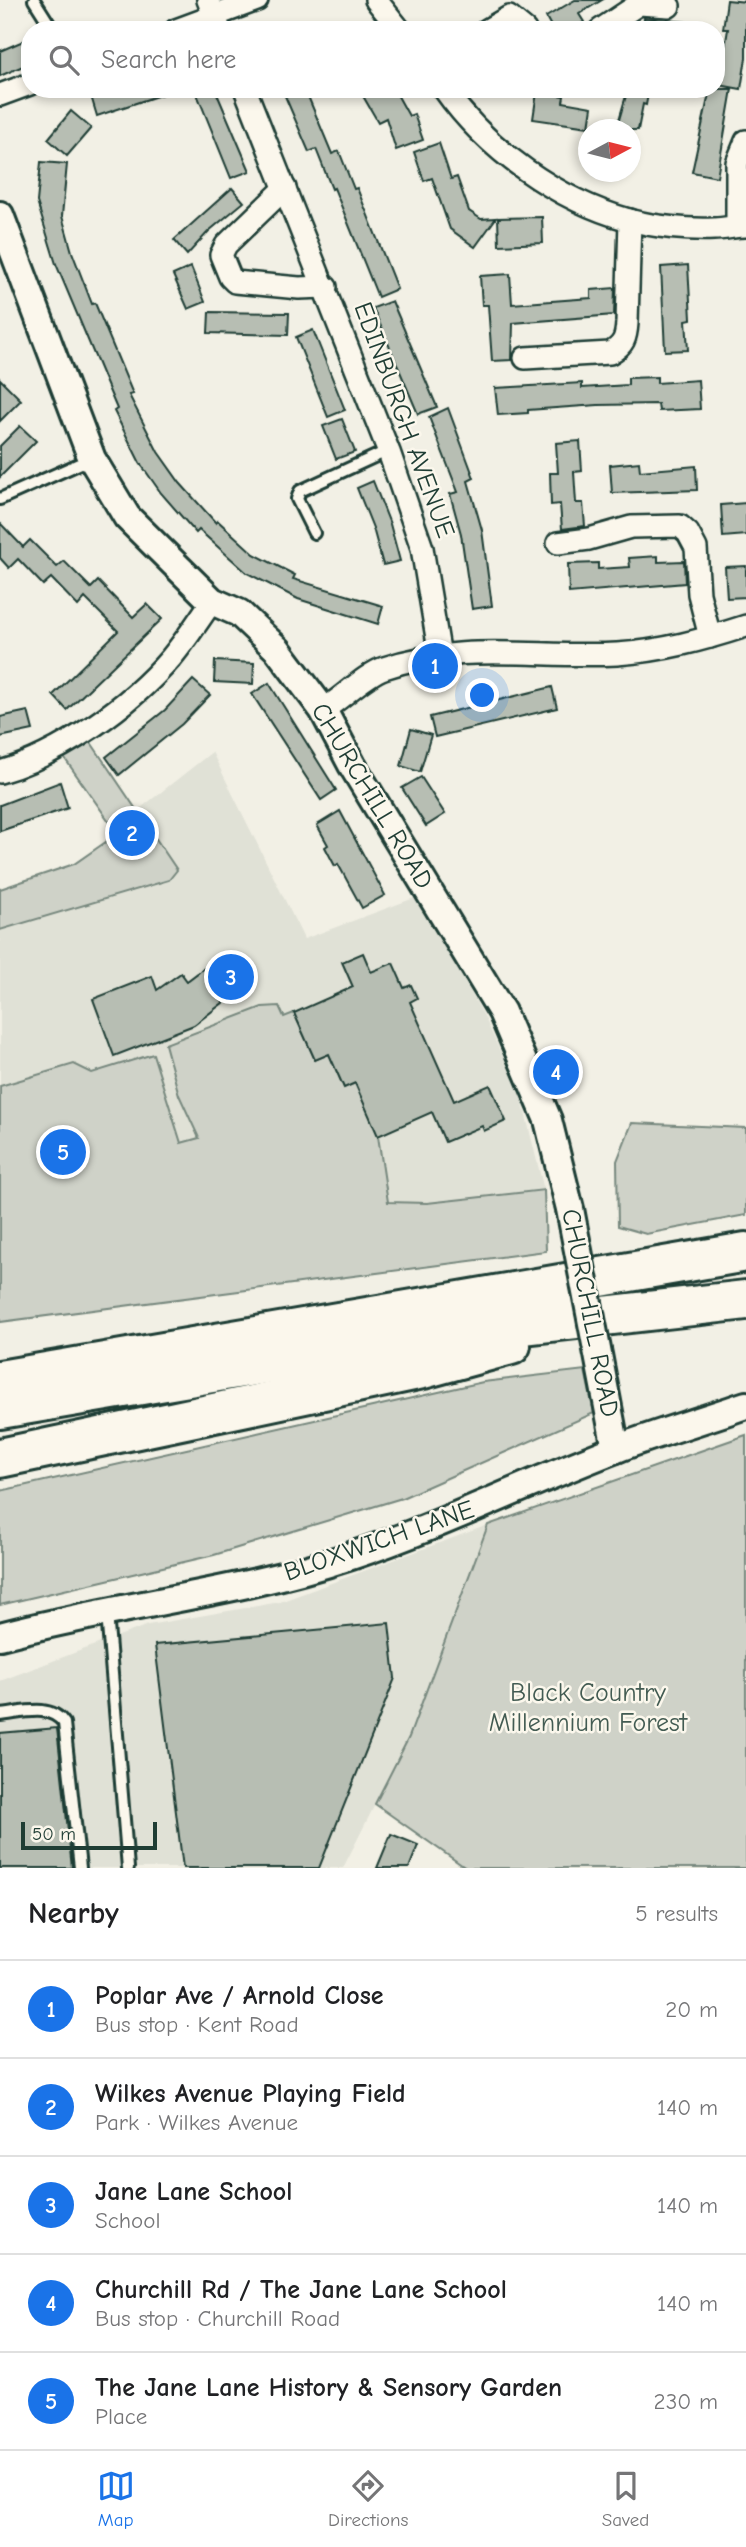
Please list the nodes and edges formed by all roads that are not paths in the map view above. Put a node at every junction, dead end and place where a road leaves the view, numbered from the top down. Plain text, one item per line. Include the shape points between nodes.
1 (34, 0) edge
2 (257, 0) edge
3 (376, 0) edge
4 (669, 6) dead end
5 (214, 15) edge
6 (47, 21) edge
7 (393, 21) edge
8 (614, 21) edge
9 (21, 87) edge
10 (0, 95) edge
11 (248, 98) edge
12 (450, 98) edge
13 (746, 141) edge
14 (285, 188) junction
15 (0, 215) edge
16 (630, 220) junction
17 (742, 226) edge
18 (326, 287) junction
19 (526, 358) dead end
20 (389, 450) junction
21 (92, 459) junction
22 (0, 499) edge
23 (314, 533) dead end
24 (558, 543) dead end
25 (212, 601) junction
26 (746, 626) edge
27 (710, 637) junction
28 (440, 656) junction
29 (323, 710) junction
30 (0, 772) edge
31 (746, 1252) edge
32 (644, 1291) junction
33 (746, 1300) edge
34 (0, 1353) edge
35 (0, 1380) edge
36 (746, 1405) edge
37 (0, 1409) edge
38 (616, 1449) junction
39 (0, 1458) edge
40 (107, 1611) junction
41 (0, 1636) edge
42 (0, 1716) edge
43 (79, 1868) edge
44 (128, 1868) edge

1 - 6 lane
2 - 5 street
3 - 7 street
4 - 8 street via 639,4
9 - 10 street
11 - 14 street, EDINBURGH AVENUE
12 - 16 street via 508,157 559,191
13 - 17 street via 737,163
14 - 18 street, EDINBURGH AVENUE
14 - 18 street, EDINBURGH AVENUE via 226,245 221,255 230,277 235,282
15 - 21 street, CHURCHILL ROAD
16 - 17 street via 694,229
16 - 19 street via 626,338 619,348 610,353
18 - 20 street, EDINBURGH AVENUE
20 - 23 lane via 300,491 297,499
20 - 28 street, EDINBURGH AVENUE via 422,548
21 - 22 lane
21 - 25 street, CHURCHILL ROAD via 127,517
24 - 27 street via 631,527 680,526 696,548 699,593
25 - 29 street, CHURCHILL ROAD via 239,612 278,650
25 - 30 street via 170,659 129,699 64,744
26 - 27 street
27 - 28 street via 669,649 616,654 482,651
28 - 29 street via 382,668
29 - 38 street, CHURCHILL ROAD, bridge via 502,1012 548,1120 570,1209
31 - 32 highway
32 - 33 highway
32 - 34 highway
32 - 35 highway
32 - 37 highway via 443,1334
32 - 39 highway via 423,1369
36 - 38 street, BLOXWICH LANE
38 - 40 street, BLOXWICH LANE via 351,1556 278,1577
40 - 41 street, BLOXWICH LANE
40 - 44 lane
42 - 43 lane via 49,1711 64,1723

